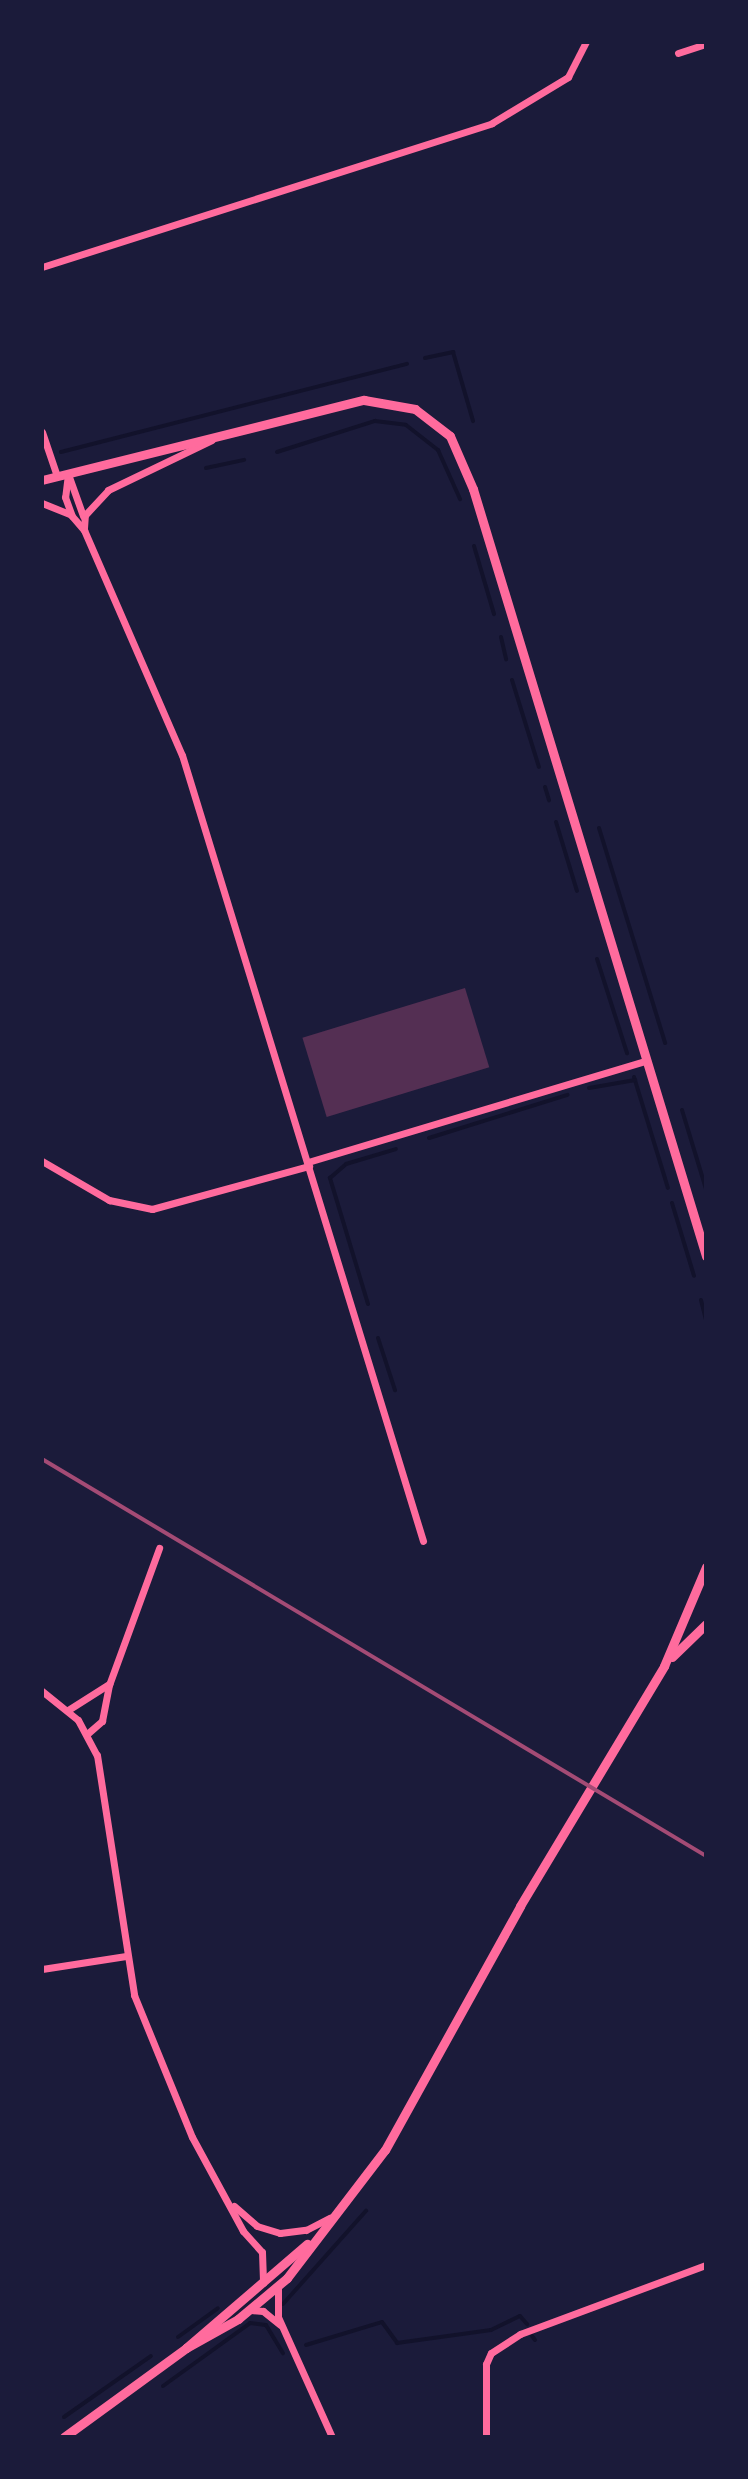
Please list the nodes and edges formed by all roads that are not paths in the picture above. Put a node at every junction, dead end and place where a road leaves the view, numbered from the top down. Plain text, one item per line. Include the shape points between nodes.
1 (586, 42) edge
2 (706, 44) edge
3 (678, 53) dead end
4 (42, 267) edge
5 (42, 432) edge
6 (217, 436) junction
7 (63, 475) junction
8 (42, 480) edge
9 (42, 503) edge
10 (73, 517) junction
11 (83, 520) junction
12 (84, 530) junction
13 (647, 1060) junction
14 (42, 1161) edge
15 (309, 1164) junction
16 (706, 1256) edge
17 (423, 1541) dead end
18 (159, 1548) dead end
19 (706, 1567) edge
20 (706, 1624) edge
21 (664, 1666) junction
22 (112, 1679) junction
23 (42, 1691) edge
24 (68, 1710) junction
25 (87, 1734) junction
26 (126, 1956) junction
27 (42, 1969) edge
28 (227, 2198) junction
29 (336, 2213) junction
30 (324, 2229) junction
31 (706, 2265) edge
32 (279, 2285) junction
33 (260, 2287) junction
34 (250, 2310) junction
35 (284, 2330) junction
36 (186, 2348) junction
37 (64, 2437) edge
38 (332, 2437) edge
39 (486, 2437) edge

1 - 4 street via 568,77 492,123
2 - 3 street
5 - 7 street
6 - 7 street
6 - 11 street via 111,488
6 - 13 street via 364,400 406,405 437,423 455,442
7 - 8 street
7 - 10 street
7 - 11 street via 81,500
9 - 10 street
10 - 12 street
11 - 12 street
12 - 15 street via 185,765
13 - 15 street
13 - 16 street
14 - 15 street via 109,1200 152,1209
15 - 17 street
18 - 22 street
19 - 21 street
20 - 21 street
21 - 29 street via 520,1906 414,2103
22 - 24 street
22 - 25 street via 102,1721
23 - 24 street
24 - 25 street
25 - 26 street via 100,1768
26 - 27 street
26 - 28 street via 138,2005 182,2114
28 - 29 street via 253,2223 280,2233 306,2230
28 - 33 street via 243,2231 263,2255 266,2273
29 - 30 street
30 - 32 street
30 - 33 street
31 - 39 street via 520,2334 491,2353 486,2364
32 - 34 street
32 - 35 street via 275,2305
33 - 36 street
34 - 35 street via 263,2311
34 - 36 street
35 - 38 street
36 - 37 street

